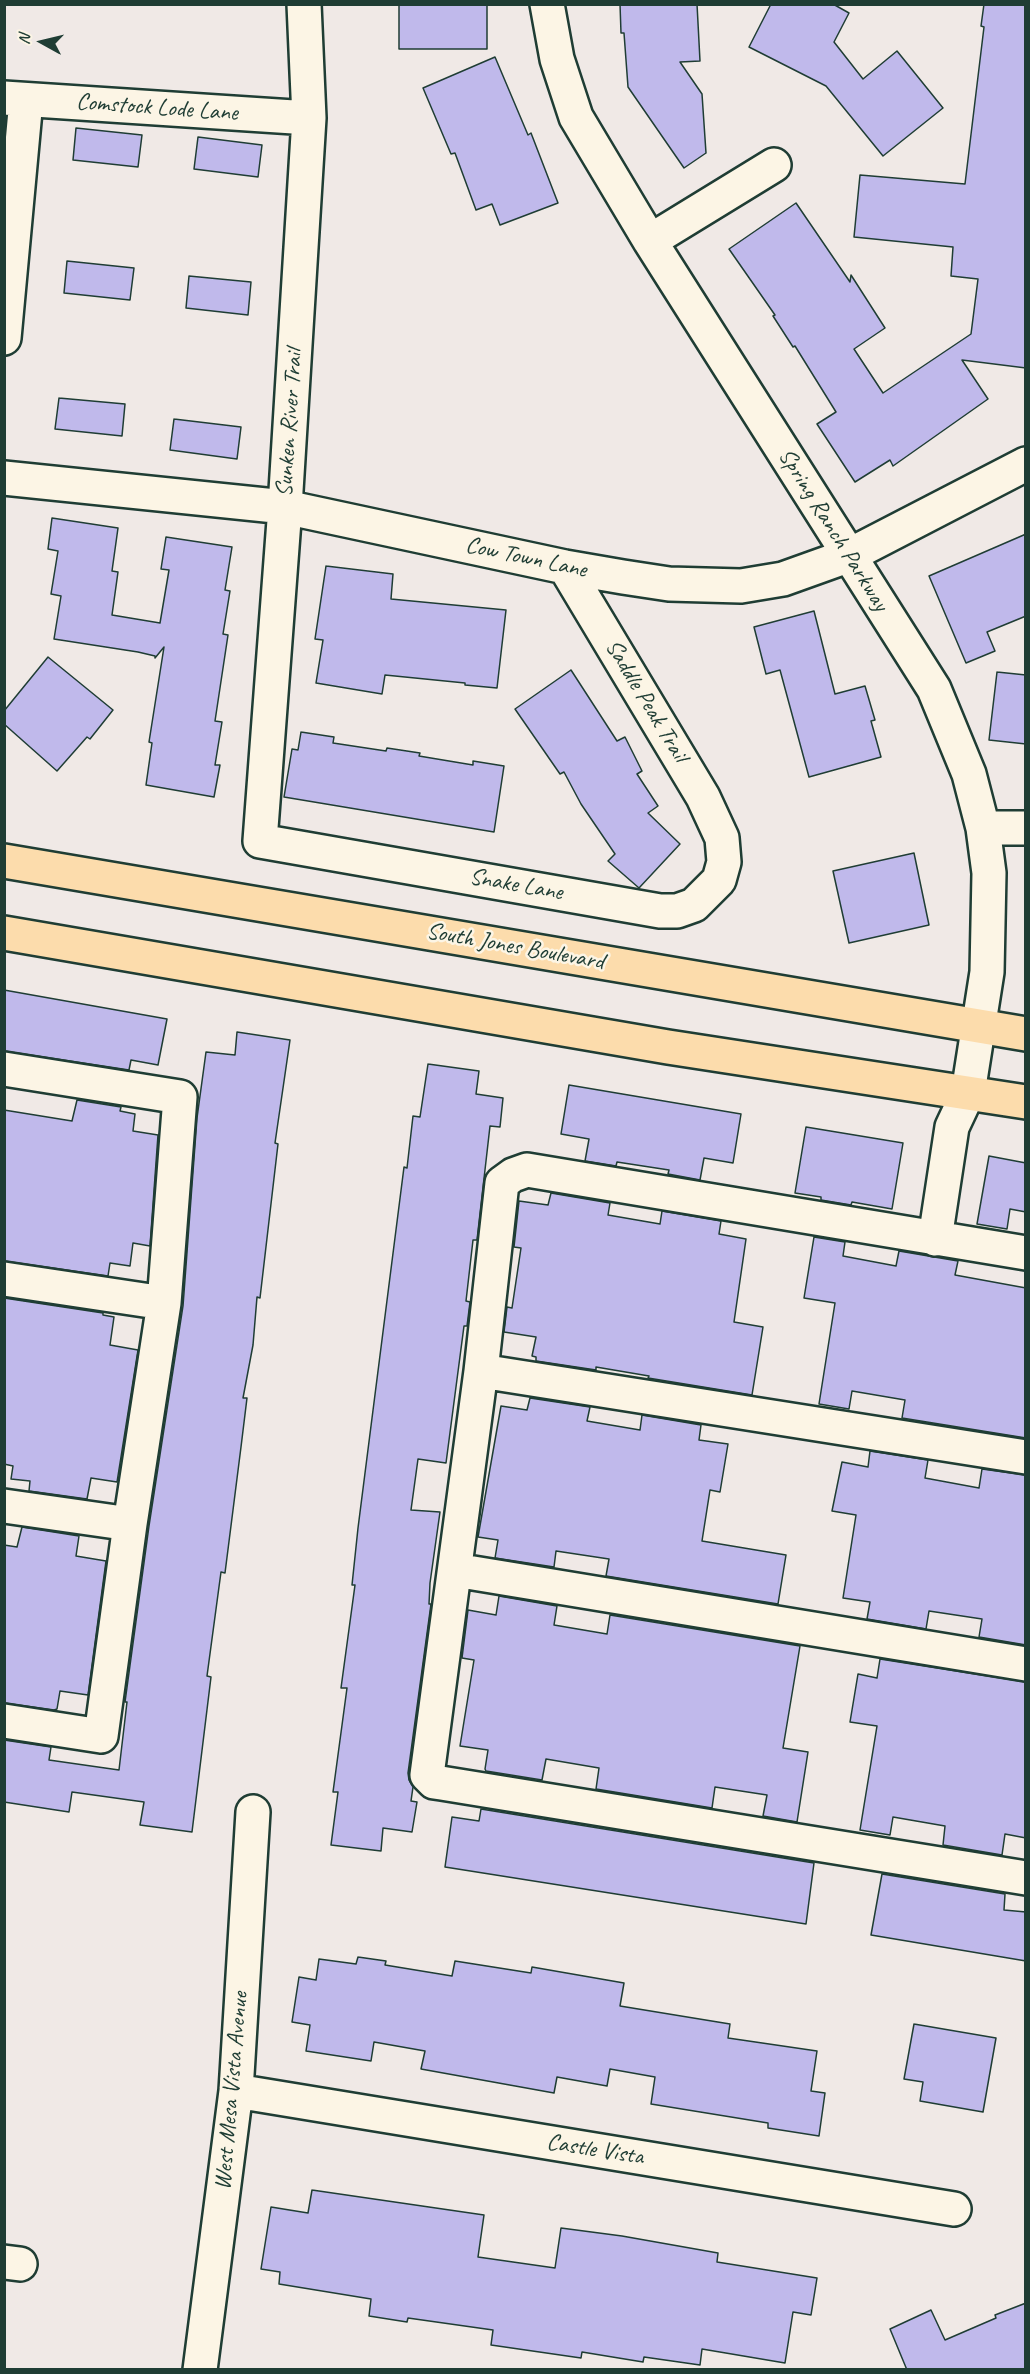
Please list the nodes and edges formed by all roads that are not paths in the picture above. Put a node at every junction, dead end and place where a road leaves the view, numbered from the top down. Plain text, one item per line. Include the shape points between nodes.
1 (304, 4) edge
2 (546, 4) edge
3 (15, 99) edge
4 (309, 118) junction
5 (774, 165) dead end
6 (650, 241) junction
7 (4, 338) edge
8 (1026, 464) edge
9 (4, 478) edge
10 (285, 507) junction
11 (850, 555) junction
12 (565, 567) junction
13 (983, 828) junction
14 (1026, 828) edge
15 (722, 838) joint
16 (260, 841) joint
17 (4, 861) edge
18 (4, 933) edge
19 (979, 1026) junction
20 (1026, 1034) edge
21 (4, 1069) edge
22 (968, 1093) junction
23 (1026, 1102) edge
24 (935, 1239) junction
25 (1026, 1253) edge
26 (4, 1279) edge
27 (164, 1304) junction
28 (481, 1371) junction
29 (1026, 1457) edge
30 (4, 1506) edge
31 (130, 1524) junction
32 (455, 1570) junction
33 (1026, 1664) edge
34 (4, 1721) edge
35 (253, 1812) dead end
36 (1026, 1878) edge
37 (236, 2091) junction
38 (954, 2209) dead end
39 (200, 2370) edge

1 - 4 street, Sunken River Trail
2 - 6 street, Spring Ranch Parkway via 557,59 576,117
3 - 4 street, Comstock Lode Lane
3 - 7 street
4 - 10 street, Sunken River Trail
5 - 6 street
6 - 11 street, Spring Ranch Parkway
8 - 11 street, Cow Town Lane
9 - 10 street, Cow Town Lane
10 - 12 street, Cow Town Lane
10 - 16 street, Sunken River Trail
11 - 12 street, Cow Town Lane via 783,579 741,586 669,584
11 - 13 street, Spring Ranch Parkway via 934,688 969,774
12 - 15 street, Saddle Peak Trail via 704,797
13 - 14 street
13 - 19 street, Spring Ranch Parkway via 989,873 989,922
15 - 16 street, Snake Lane via 724,862 719,880 694,905 677,911
17 - 19 main road, South Jones Boulevard
18 - 22 main road via 668,1047
19 - 20 main road, South Jones Boulevard
19 - 22 street, Spring Ranch Parkway
21 - 27 street via 180,1097
22 - 23 main road
22 - 24 street, Spring Ranch Parkway via 952,1127
24 - 25 street
24 - 28 street via 527,1170 502,1183
26 - 27 street
27 - 31 street
28 - 29 street
28 - 32 street
30 - 31 street
31 - 34 street via 100,1736
32 - 33 street
32 - 36 street via 427,1775 434,1782
35 - 37 street, West Mesa Vista Avenue
37 - 38 street, Castle Vista
37 - 39 street, West Mesa Vista Avenue

